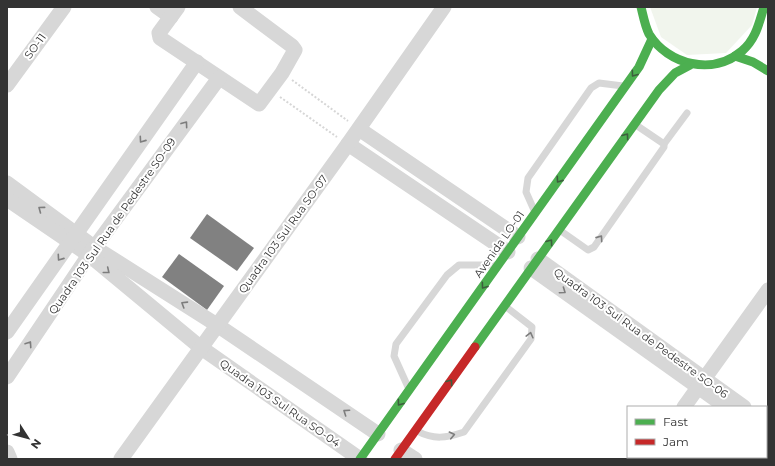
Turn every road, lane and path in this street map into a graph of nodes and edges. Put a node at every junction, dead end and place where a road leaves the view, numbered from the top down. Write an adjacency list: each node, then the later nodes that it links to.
1 (64, 7): 16 (street, SO-11)
2 (157, 7): 6 (street)
3 (240, 7): 7 (street)
4 (444, 7): 21 (street, Quadra 103 Sul Rua SO-07)
5 (641, 7): 9 (street)
6 (174, 12): 11 (street)
7 (259, 12): 14 (street)
8 (765, 15): 10 (street)
9 (652, 39): 12 (street); 17 (street, Avenida LO-01, one-way to 17)
10 (735, 56): 12 (street); 13 (street)
11 (196, 62): 15 (street); 29 (street, one-way to 29)
12 (690, 64): 20 (street)
13 (768, 71)
14 (282, 73): 18 (street); 21 (path)
15 (219, 78): 18 (street); 30 (street, Quadra 103 Sul Rua de Pedestre SO-09, one-way to 15)
16 (7, 85)
17 (625, 86): 26 (street, Avenida LO-01, one-way to 26); 26 (lane)
18 (270, 90): 22 (path)
19 (687, 113): 23 (lane)
20 (635, 124): 23 (lane); 27 (street, one-way to 20)
21 (359, 129): 22 (street, Quadra 103 Sul Rua SO-07); 28 (street)
22 (348, 144): 31 (street); 36 (street, Quadra 103 Sul Rua SO-07)
23 (664, 144): 27 (lane, one-way to 23)
24 (7, 183): 29 (street, one-way to 24)
25 (7, 199): 29 (street)
26 (535, 213): 28 (street, Avenida LO-01)
27 (559, 230): 32 (street, one-way to 27)
28 (518, 237): 31 (street, Avenida LO-01)
29 (73, 239): 30 (street); 37 (street, one-way to 37)
30 (91, 251): 36 (street, one-way to 30); 38 (street, Quadra 103 Sul Rua SO-04, one-way to 38); 39 (street, Quadra 103 Sul Rua de Pedestre SO-09, one-way to 30)
31 (508, 252): 33 (street, Avenida LO-01)
32 (535, 264): 35 (street); 40 (street, Quadra 103 Sul Rua de Pedestre SO-06)
33 (498, 265): 41 (street, Avenida LO-01, one-way to 41); 41 (lane)
34 (768, 290): 40 (street)
35 (505, 306): 45 (street, one-way to 35); 45 (lane, one-way to 35)
36 (217, 325): 38 (street, Quadra 103 Sul Rua SO-07); 46 (street, one-way to 36)
37 (7, 332)
38 (200, 348): 50 (street, Quadra 103 Sul Rua SO-07); 51 (street, Quadra 103 Sul Rua SO-04)
39 (7, 377)
40 (702, 383): 42 (street); 43 (street, Quadra 103 Sul Rua de Pedestre SO-06); 44 (street, Quadra 103 Sul Rua de Pedestre SO-06)
41 (409, 390): 46 (street, Avenida LO-01, one-way to 46)
42 (685, 406)
43 (725, 406)
44 (742, 406)
45 (416, 430): 48 (street)
46 (378, 434): 51 (street, Avenida LO-01)
47 (7, 452): 49 (street)
48 (398, 454): 52 (street)
49 (10, 459)
50 (121, 459)
51 (360, 459)
52 (414, 459)

